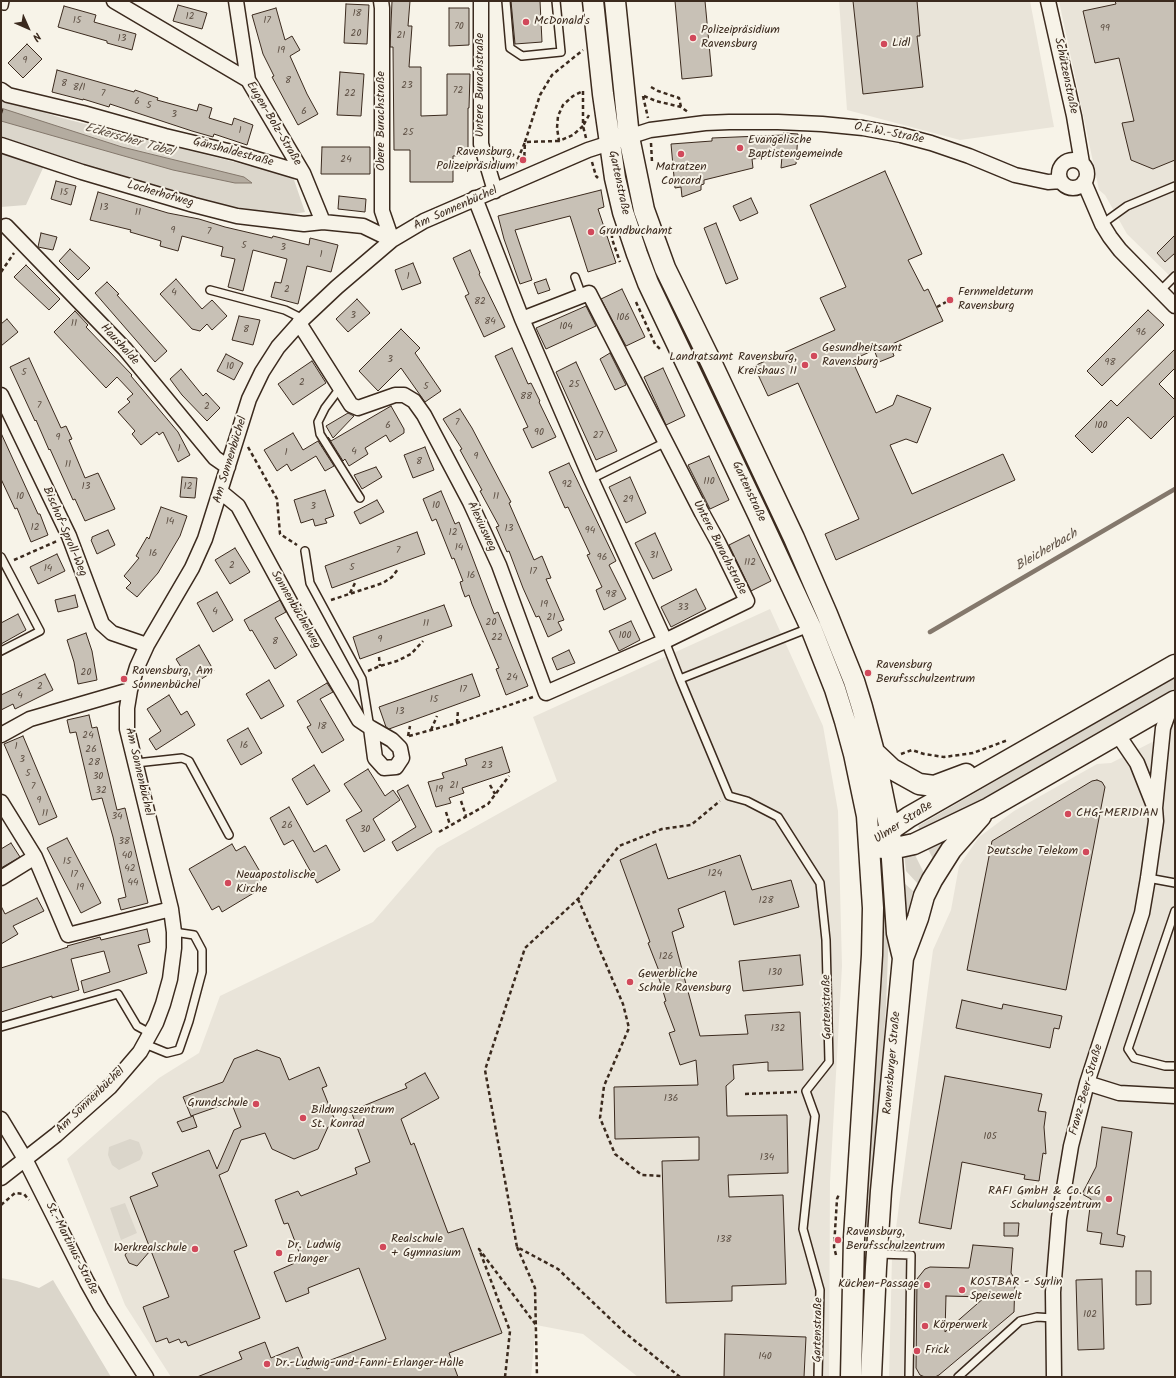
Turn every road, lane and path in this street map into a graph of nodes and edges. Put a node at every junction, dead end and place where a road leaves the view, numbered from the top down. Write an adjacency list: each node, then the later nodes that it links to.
1 (236, 1): 11 (street)
2 (381, 1): 39 (street, Obere Burachstraße)
3 (481, 1): 33 (street, Untere Burachstraße)
4 (506, 1): 5 (lane)
5 (556, 1)
6 (593, 1): 22 (main road, Gartenstraße)
7 (615, 1): 19 (main road, Gartenstraße)
8 (1048, 1): 25 (street, Schützenstraße)
9 (117, 2): 11 (street, Eugen-Bolz-Straße)
10 (587, 54): 21 (path)
11 (248, 80): 27 (street, Eugen-Bolz-Straße)
12 (651, 87): 15 (path)
13 (1, 90): 27 (street, Gänshaldestraße)
14 (640, 90): 15 (path)
15 (643, 96): 18 (path)
16 (590, 112): 17 (path)
17 (583, 126): 20 (path); 20 (path); 24 (path)
18 (650, 130): 19 (street, O.E.W.-Straße); 26 (path); 29 (street, O.E.W.-Straße)
19 (629, 137): 22 (street, Gartenstraße); 55 (main road, Gartenstraße)
20 (559, 141): 21 (path)
21 (525, 142): 28 (path); 33 (path)
22 (610, 143): 24 (street, Am Sonnenbüchel); 55 (main road, Gartenstraße)
23 (1, 146): 35 (street, Locherhofweg)
24 (588, 150): 28 (street, Am Sonnenbüchel); 30 (path)
25 (1078, 158): 29 (street); 31 (street)
26 (652, 167)
27 (303, 173): 35 (street, Eugen-Bolz-Straße)
28 (525, 178): 33 (street, Am Sonnenbüchel)
29 (1056, 179): 31 (street)
30 (600, 180)
31 (1081, 184): 36 (street)
32 (1175, 186): 36 (lane)
33 (502, 188): 34 (street, Am Sonnenbüchel)
34 (475, 198): 39 (street, Am Sonnenbüchel); 52 (street)
35 (323, 222): 39 (street)
36 (1102, 224): 46 (street)
37 (6, 226): 40 (street, Haushalde)
38 (612, 232): 41 (path)
39 (392, 240): 53 (street, Am Sonnenbüchel)
40 (22, 243): 42 (path); 60 (street, Haushalde)
41 (623, 269)
42 (1, 272)
43 (1175, 276): 46 (lane)
44 (575, 277): 47 (lane)
45 (210, 290): 53 (lane)
46 (1160, 291): 50 (street)
47 (582, 296): 52 (street); 59 (street, Untere Burachstraße)
48 (634, 297): 54 (path)
49 (946, 302): 51 (path)
50 (1175, 306)
51 (936, 307)
52 (522, 320): 61 (street)
53 (301, 321): 56 (street, Alexiusweg); 58 (street, Am Sonnenbüchel)
54 (660, 350)
55 (701, 366): 72 (main road, Gartenstraße); 94 (main road, Gartenstraße)
56 (340, 388): 63 (lane); 83 (street, Alexiusweg)
57 (1, 395): 64 (street, Bischof-Sproll-Weg)
58 (236, 440): 60 (street, Am Sonnenbüchel); 65 (path)
59 (666, 442): 61 (lane); 74 (street, Untere Burachstraße)
60 (228, 467): 62 (street, Am Sonnenbüchel)
61 (591, 479): 74 (street)
62 (221, 492): 75 (street, Am Sonnenbüchel); 89 (street, Sonnenbüchelweg)
63 (360, 498)
64 (69, 536): 67 (path); 75 (street, Bischof-Sproll-Weg)
65 (306, 551): 71 (lane, Sonnenbüchelweg)
66 (1, 557): 67 (lane)
67 (3, 565): 76 (lane)
68 (398, 569): 70 (path)
69 (355, 583): 70 (path)
70 (349, 594): 71 (path)
71 (321, 603): 80 (lane, Sonnenbüchelweg)
72 (811, 628): 81 (lane); 111 (main road, Gartenstraße)
73 (423, 641): 78 (path)
74 (665, 641): 81 (lane); 83 (street)
75 (147, 645): 82 (street, Am Sonnenbüchel)
76 (1, 651)
77 (379, 657): 78 (path)
78 (380, 666): 80 (path)
79 (1175, 666): 95 (main road, Ulmer Straße)
80 (360, 675): 89 (lane, Sonnenbüchelweg)
81 (680, 679): 100 (lane)
82 (130, 690): 91 (street); 96 (street, Am Sonnenbüchel)
83 (546, 693): 87 (path)
84 (1174, 702): 92 (main road, Ulmer Straße); 104 (street, Franz-Beer-Straße)
85 (458, 710): 87 (path)
86 (437, 716): 90 (path)
87 (457, 723): 90 (path)
88 (410, 726): 90 (path)
89 (370, 728)
90 (431, 730)
91 (1, 734)
92 (1118, 734): 103 (main road, Ulmer Straße); 104 (street, Franz-Beer-Straße)
93 (1015, 737): 94 (path)
94 (887, 757): 95 (main road); 110 (main road, Ravensburger Straße)
95 (1013, 758): 110 (main road, Ulmer Straße)
96 (136, 763): 109 (lane); 117 (street, Am Sonnenbüchel)
97 (509, 776): 99 (path)
98 (490, 785): 99 (path)
99 (494, 794): 106 (path)
100 (729, 796): 116 (path); 125 (lane, Gartenstraße)
101 (461, 801): 106 (path)
102 (1, 802): 112 (street)
103 (989, 808): 110 (main road, Ulmer Straße); 120 (main road)
104 (1155, 808): 114 (street, Franz-Beer-Straße)
105 (446, 812): 107 (path)
106 (466, 816): 107 (path)
107 (450, 825): 108 (path)
108 (439, 832)
109 (229, 835)
110 (890, 839): 111 (main road, Ulmer Straße); 120 (main road, Ravensburger Straße)
111 (869, 846): 145 (main road)
112 (35, 857): 113 (street); 117 (street)
113 (1, 878)
114 (1148, 878): 115 (lane); 124 (street, Franz-Beer-Straße)
115 (1175, 883)
116 (578, 899): 130 (path); 135 (path)
117 (171, 909): 119 (street, Am Sonnenbüchel)
118 (1175, 911): 123 (lane)
119 (174, 932): 122 (street, Am Sonnenbüchel); 122 (lane)
120 (903, 958): 136 (main road, Ravensburger Straße)
121 (1, 1027): 122 (lane)
122 (148, 1039): 129 (street, Am Sonnenbüchel)
123 (1175, 1066)
124 (1087, 1083): 127 (street); 138 (street, Franz-Beer-Straße)
125 (806, 1091): 126 (path); 144 (lane, Gartenstraße)
126 (745, 1094)
127 (1175, 1096)
128 (1, 1119): 129 (street, St.-Martinus-Straße)
129 (25, 1159): 131 (street, Am Sonnenbüchel); 132 (street, St.-Martinus-Straße)
130 (662, 1176)
131 (1, 1178)
132 (43, 1193): 134 (path); 140 (street, St.-Martinus-Straße)
133 (840, 1193): 137 (path)
134 (1, 1205)
135 (517, 1247): 139 (path); 143 (path)
136 (877, 1254): 146 (main road, Ravensburger Straße); 147 (lane)
137 (837, 1260)
138 (1053, 1318): 148 (lane); 149 (street, Franz-Beer-Straße)
139 (536, 1325): 141 (path); 142 (path)
140 (146, 1377)
141 (505, 1377)
142 (537, 1377)
143 (680, 1377)
144 (818, 1377)
145 (851, 1377)
146 (871, 1377)
147 (909, 1377)
148 (958, 1377)
149 (1054, 1377)

